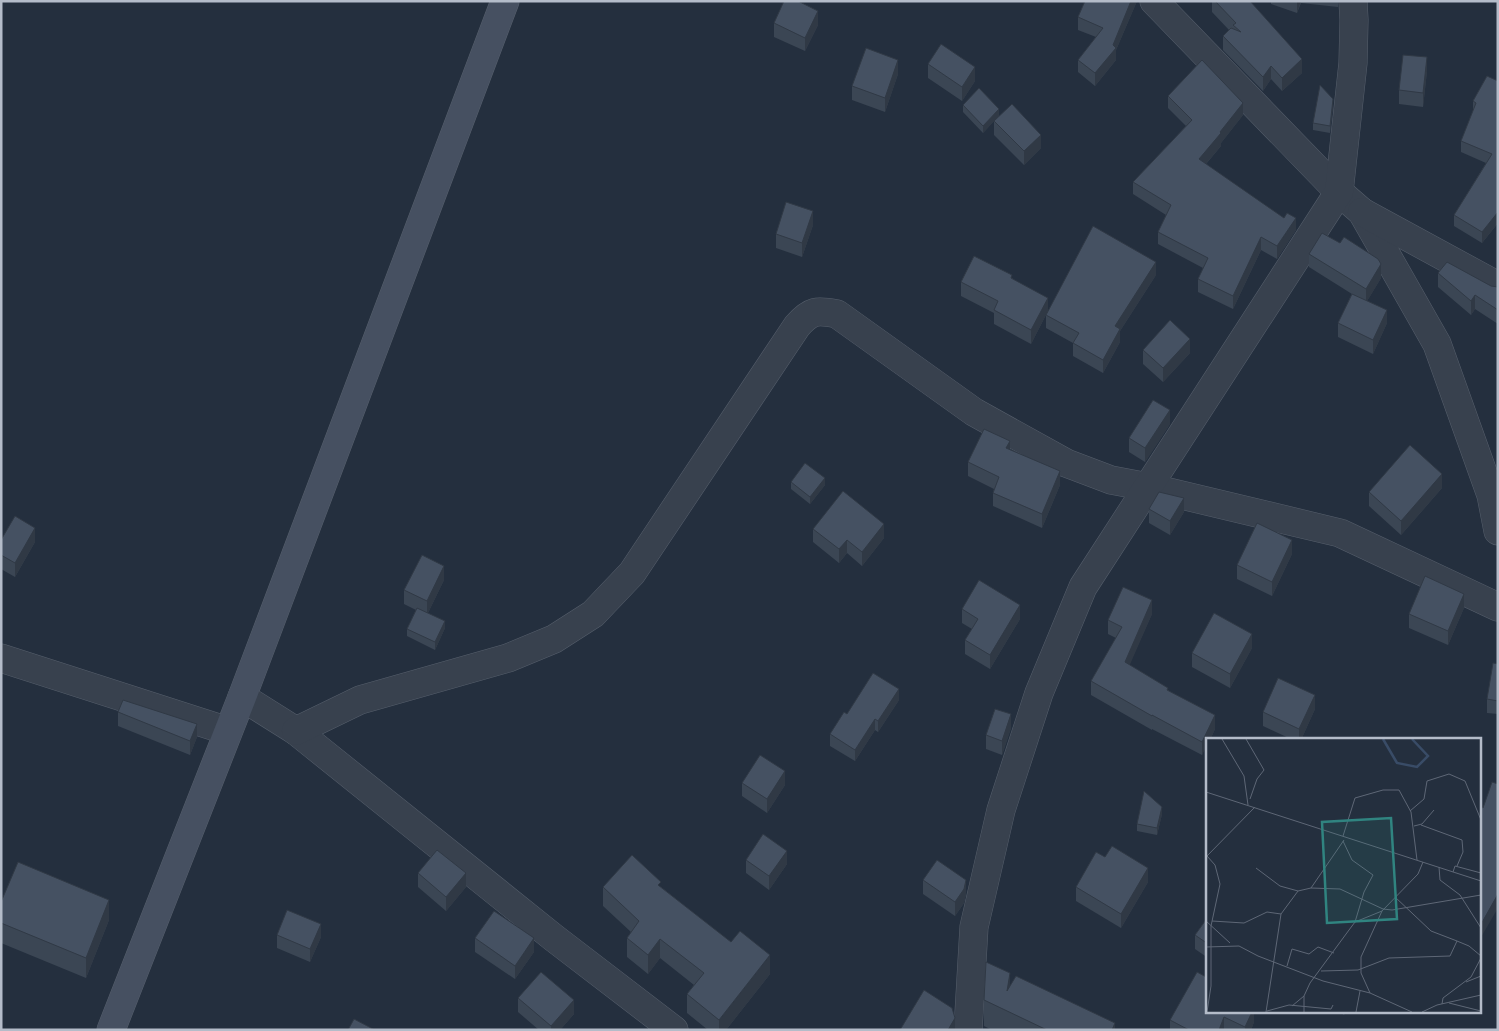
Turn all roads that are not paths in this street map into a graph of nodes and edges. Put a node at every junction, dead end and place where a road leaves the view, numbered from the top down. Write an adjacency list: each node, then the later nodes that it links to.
1 (505, 1): 11 (street)
2 (1353, 1): 4 (street)
3 (1162, 4): 4 (street)
4 (1339, 192): 5 (street); 7 (street)
5 (1362, 212): 6 (street); 8 (street)
6 (1498, 286)
7 (1148, 487): 9 (street); 13 (street); 16 (street)
8 (1498, 530)
9 (1498, 607)
10 (1, 658): 12 (street)
11 (242, 697): 12 (street); 13 (street)
12 (228, 731): 14 (street)
13 (296, 731): 15 (street)
14 (111, 1030)
15 (674, 1030)
16 (968, 1030)

